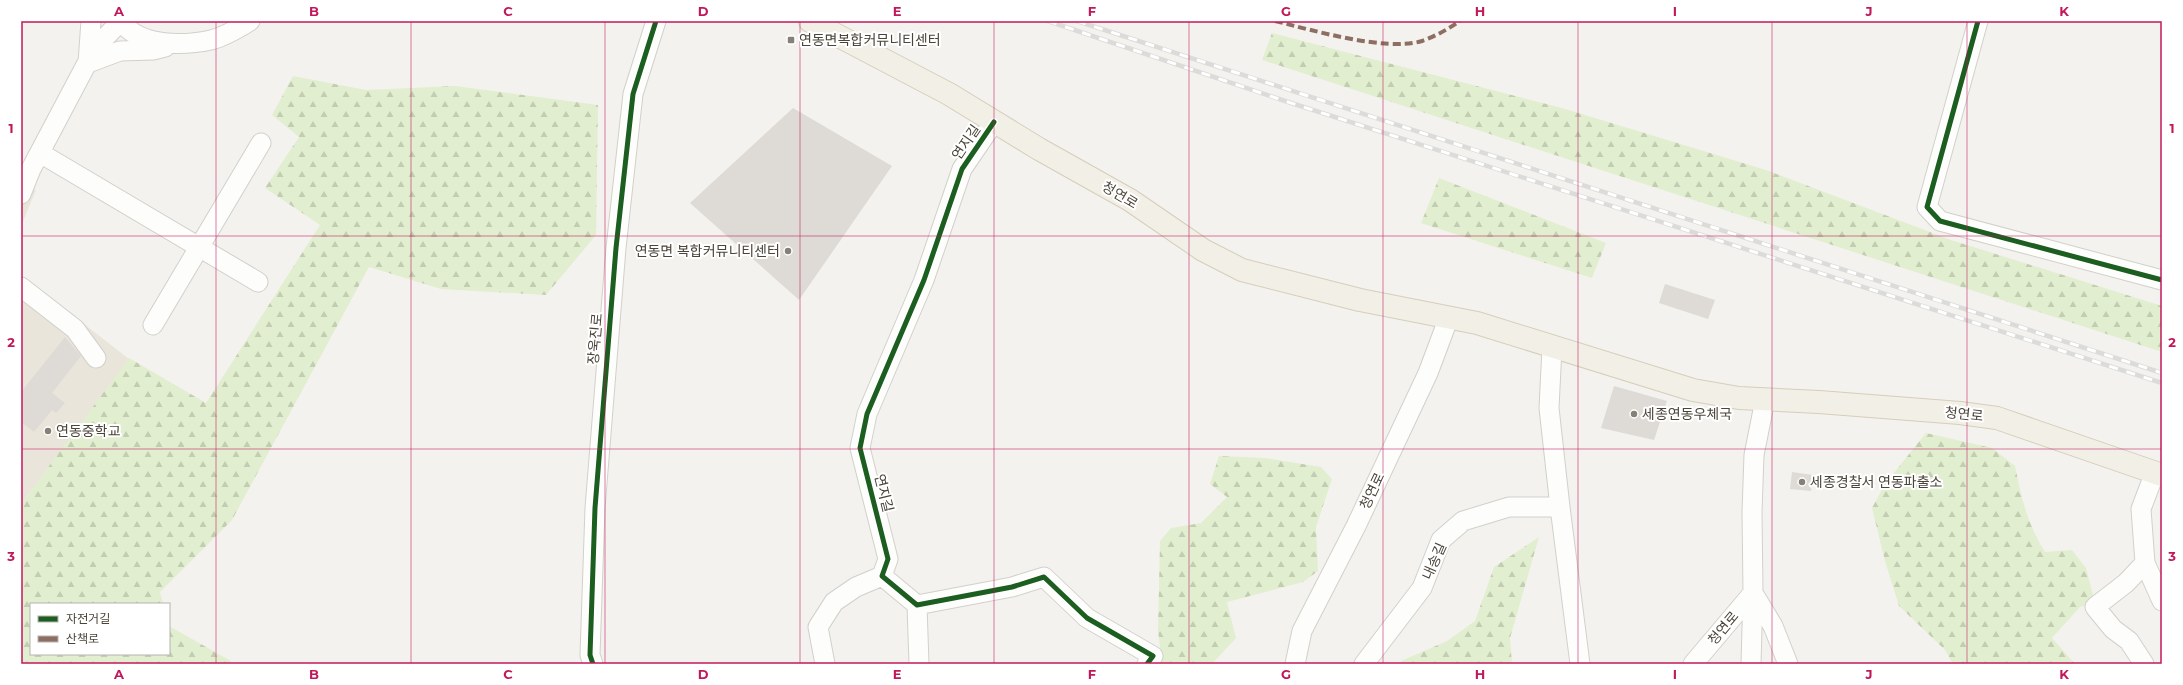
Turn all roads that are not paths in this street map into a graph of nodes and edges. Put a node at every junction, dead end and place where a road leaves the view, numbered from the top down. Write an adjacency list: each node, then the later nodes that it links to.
1 (91, 21): 8 (street)
2 (121, 21): 7 (street); 8 (street)
3 (250, 21): 7 (street)
4 (656, 21): 29 (street, 장욱진로)
5 (810, 21): 9 (main road, 청연로)
6 (1978, 21): 14 (street)
7 (174, 44): 8 (street)
8 (88, 63): 11 (street)
9 (994, 122): 17 (main road, 청연로); 25 (street, 연지길)
10 (260, 143): 13 (street)
11 (36, 161): 12 (street); 13 (street)
12 (21, 194)
13 (199, 248): 15 (street); 18 (street)
14 (2162, 280)
15 (258, 282)
16 (21, 286): 20 (street)
17 (1449, 317): 19 (main road, 청연로); 33 (street, 청연로)
18 (153, 325)
19 (1552, 348): 21 (main road, 청연로); 23 (street)
20 (96, 358)
21 (1765, 400): 22 (main road, 청연로); 26 (street, 청연로)
22 (2158, 473): 24 (street, 청연로)
23 (1560, 507): 34 (street, 내송길); 35 (street)
24 (2145, 563): 27 (street, 청연로); 39 (street)
25 (882, 576): 28 (street); 30 (street)
26 (1753, 592): 36 (street, 청연로); 37 (street, 청연로); 38 (street, 청연로)
27 (2162, 601)
28 (917, 605): 31 (street); 32 (street)
29 (593, 664)
30 (826, 664)
31 (920, 664)
32 (1147, 664)
33 (1295, 664)
34 (1364, 664)
35 (1580, 664)
36 (1693, 664)
37 (1751, 664)
38 (1788, 664)
39 (2144, 664)

